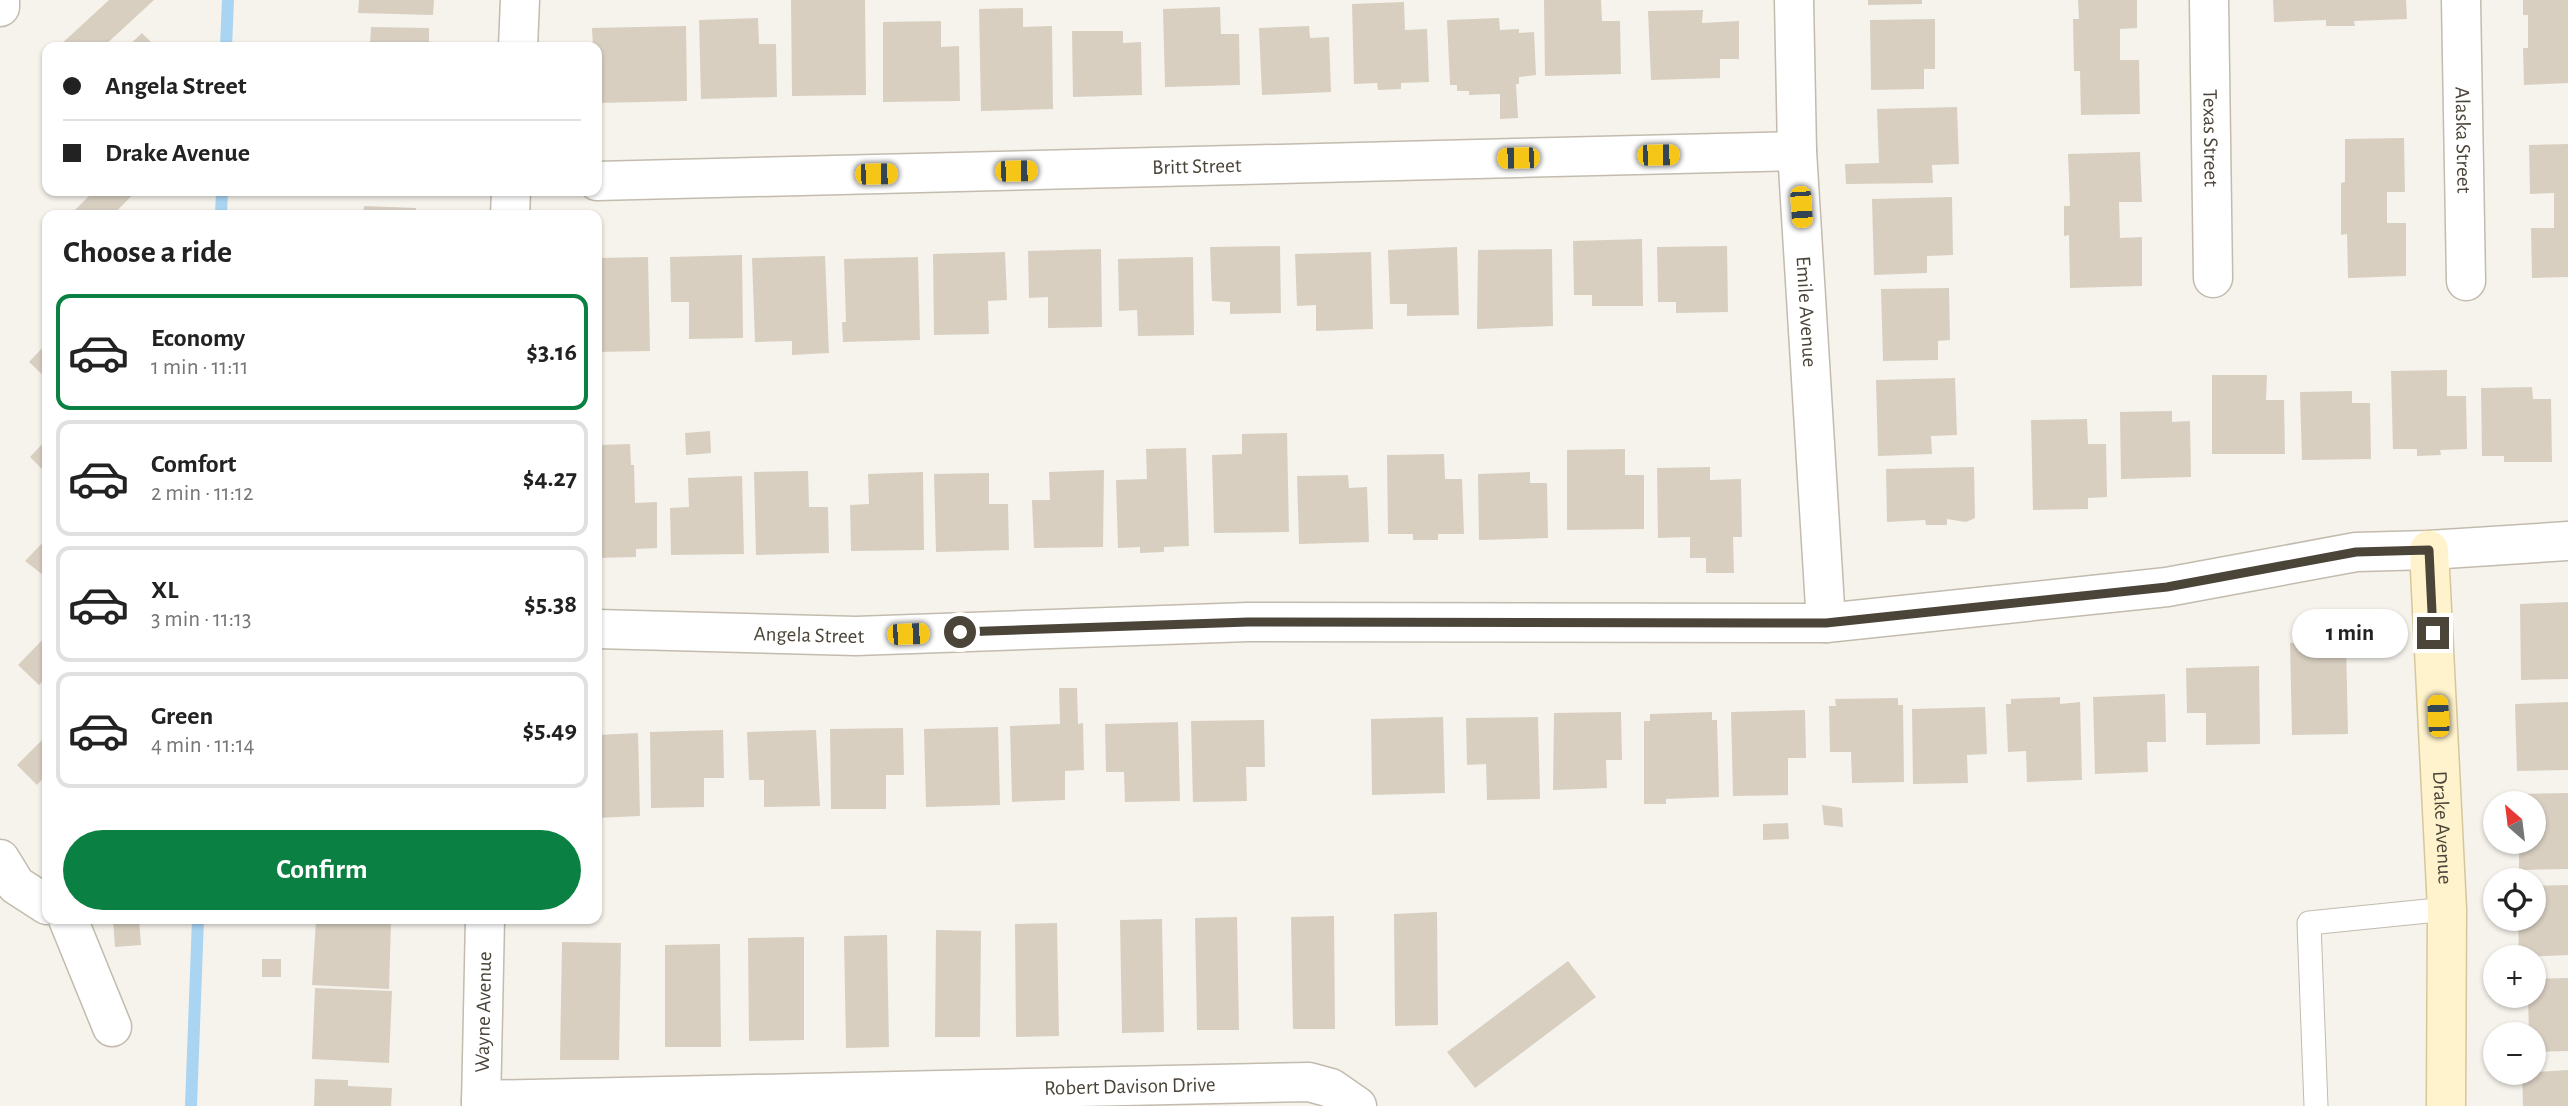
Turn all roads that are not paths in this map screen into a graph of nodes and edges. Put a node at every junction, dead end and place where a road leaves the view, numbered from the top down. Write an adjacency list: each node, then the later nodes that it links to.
1 (0, 0): 6 (street)
2 (520, 0): 7 (street)
3 (1794, 0): 8 (street, Emile Avenue)
4 (2209, 0): 10 (street, Texas Street)
5 (2461, 0): 11 (street, Alaska Street)
6 (0, 7)
7 (518, 42)
8 (1797, 151): 9 (street, Britt Street); 14 (street, Emile Avenue)
9 (602, 181)
10 (2213, 278)
11 (2466, 281)
12 (2568, 541): 13 (street, Angela Street)
13 (2429, 550): 14 (street, Angela Street); 18 (street, Drake Avenue)
14 (1826, 623): 15 (street, Angela Street)
15 (602, 629)
16 (0, 859): 17 (street)
17 (42, 902)
18 (2447, 909): 24 (lane); 25 (street, Drake Avenue)
19 (70, 924): 21 (street)
20 (485, 924): 22 (street, Wayne Avenue)
21 (112, 1027)
22 (481, 1103): 23 (street, Robert Davison Drive)
23 (1356, 1104)
24 (2316, 1106)
25 (2446, 1106)

